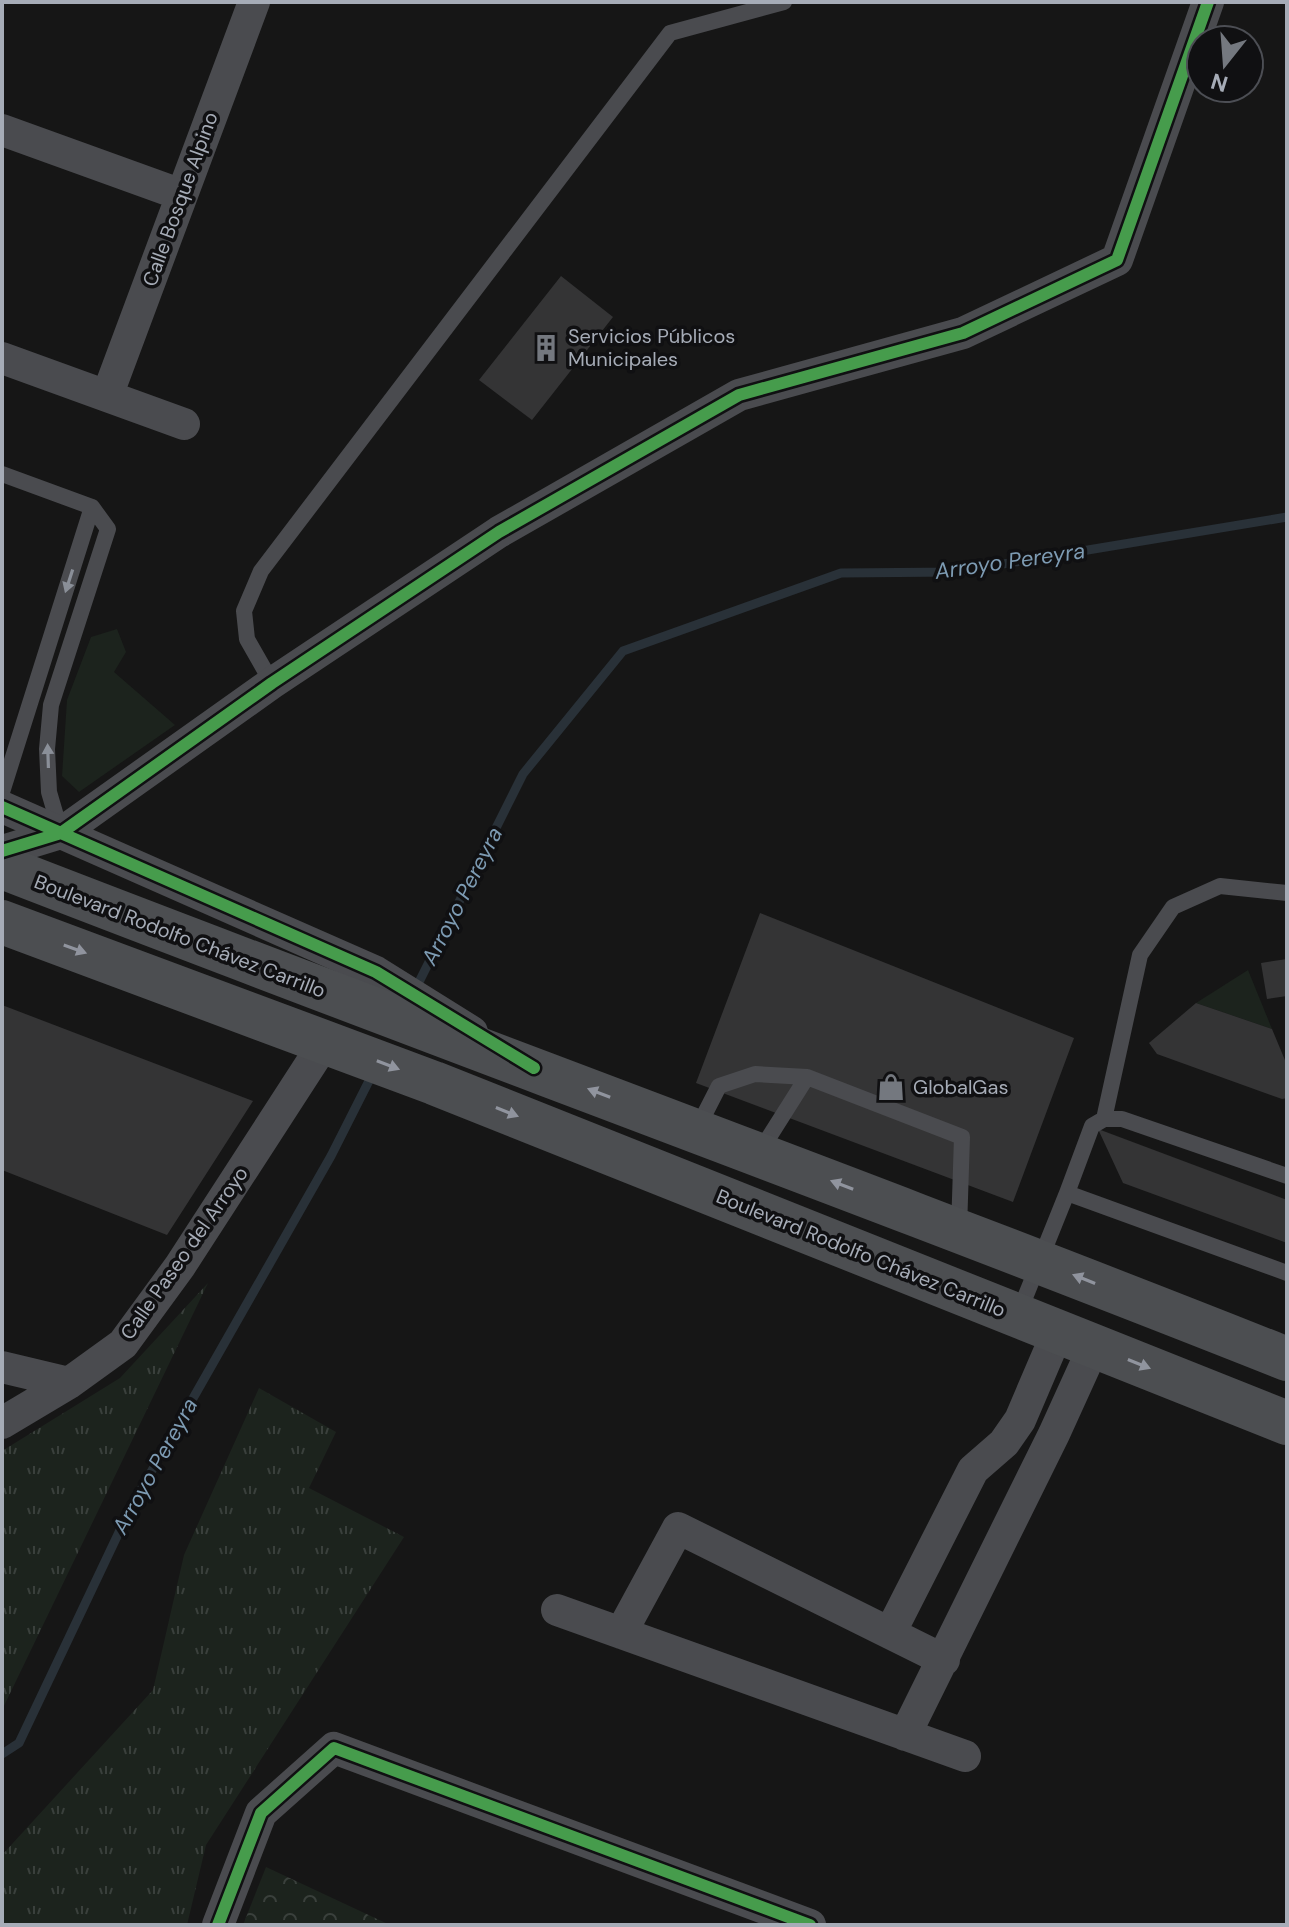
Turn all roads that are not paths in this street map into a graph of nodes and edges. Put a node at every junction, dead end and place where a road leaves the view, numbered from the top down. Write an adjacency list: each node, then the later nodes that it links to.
1 (254, 2): 5 (street, Calle Bosque Alpino)
2 (784, 2): 11 (lane)
3 (1208, 2): 11 (street)
4 (2, 130): 5 (street)
5 (182, 195): 7 (street, Calle Bosque Alpino)
6 (2, 358): 7 (street)
7 (107, 396): 8 (street)
8 (184, 424)
9 (2, 474): 10 (lane)
10 (92, 507): 12 (lane, one-way to 12); 14 (lane, one-way to 10)
11 (272, 683): 14 (street)
12 (2, 792)
13 (2, 807): 14 (street)
14 (61, 833): 15 (street); 19 (street)
15 (2, 851)
16 (2, 867): 19 (main road, Boulevard Rodolfo Chávez Carrillo)
17 (1287, 893): 22 (lane)
18 (2, 922): 20 (main road, one-way to 20)
19 (367, 989): 23 (main road, Boulevard Rodolfo Chávez Carrillo, one-way to 19)
20 (333, 1044): 30 (main road, Boulevard Rodolfo Chávez Carrillo, one-way to 30); 34 (street, Calle Paseo del Arroyo)
21 (807, 1077): 23 (lane); 24 (lane); 27 (lane)
22 (1104, 1119): 25 (lane); 26 (lane)
23 (696, 1131): 24 (main road)
24 (758, 1153): 27 (main road, one-way to 24)
25 (1287, 1176)
26 (1067, 1193): 28 (lane); 29 (lane)
27 (959, 1230): 28 (main road)
28 (1040, 1261): 30 (lane); 32 (main road, one-way to 28)
29 (1287, 1273)
30 (1018, 1316): 31 (main road, Boulevard Rodolfo Chávez Carrillo)
31 (1076, 1338): 36 (main road, Boulevard Rodolfo Chávez Carrillo, one-way to 36); 39 (street); 40 (street)
32 (1287, 1359)
33 (2, 1367): 34 (street)
34 (69, 1383): 35 (street, Calle Paseo del Arroyo)
35 (2, 1423)
36 (1287, 1423)
37 (557, 1610): 38 (street)
38 (621, 1633): 39 (street); 41 (street)
39 (890, 1633): 40 (street)
40 (944, 1660): 41 (street)
41 (905, 1735): 42 (street)
42 (965, 1756)
43 (218, 1925): 44 (street)
44 (810, 1925)

